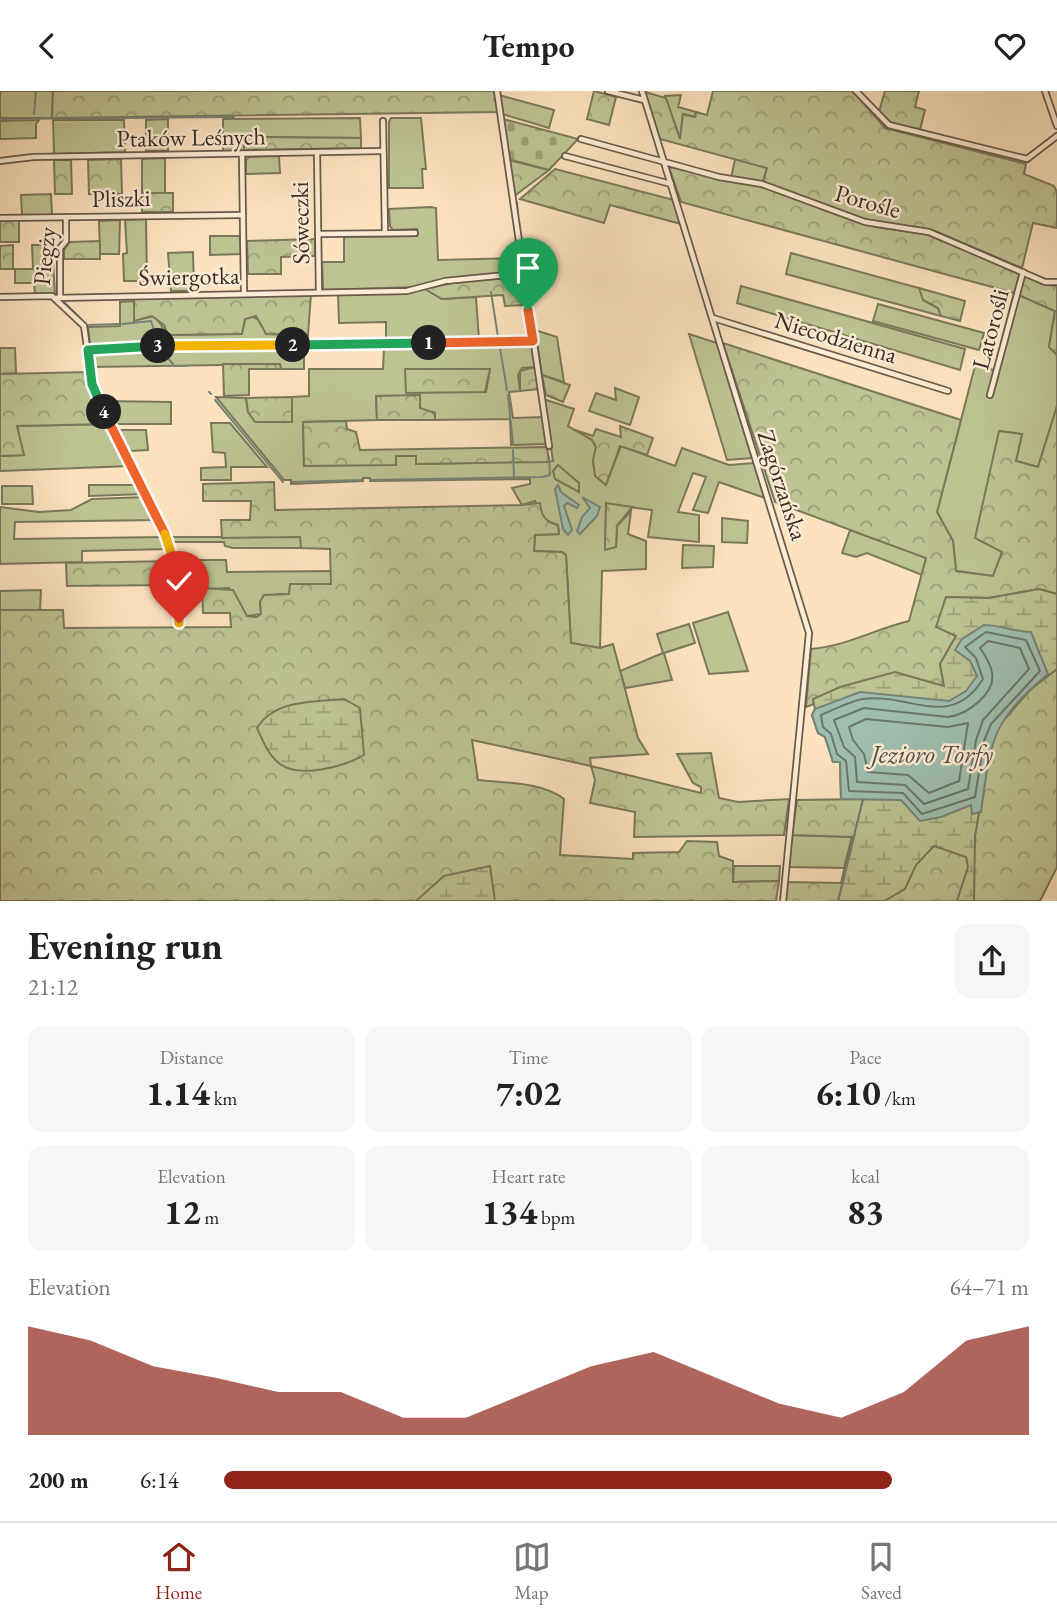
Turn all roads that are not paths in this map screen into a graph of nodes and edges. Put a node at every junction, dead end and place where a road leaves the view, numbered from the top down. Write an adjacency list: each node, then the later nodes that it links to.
1 (498, 91): 24 (street)
2 (608, 91): 6 (street)
3 (642, 91): 6 (street, Zagórzańska)
4 (856, 91): 9 (street)
5 (1045, 91): 8 (street)
6 (645, 100): 16 (street, Zagórzańska)
7 (383, 121): 11 (street)
8 (1057, 126)
9 (1057, 136)
10 (581, 139): 16 (street, Porośle)
11 (383, 151): 12 (street, Ptaków Leśnych); 21 (street)
12 (317, 152): 13 (street, Ptaków Leśnych); 23 (street, Sóweczki)
13 (242, 154): 15 (street, Ptaków Leśnych); 18 (street)
14 (565, 156): 17 (street)
15 (0, 161)
16 (664, 162): 17 (street, Zagórzańska); 25 (street, Porośle)
17 (672, 184): 31 (street, Zagórzańska)
18 (243, 215): 19 (street, Pliszki); 27 (street)
19 (66, 217): 20 (street, Pliszki); 30 (street, Piegży)
20 (0, 218)
21 (385, 233): 22 (street); 23 (street)
22 (415, 233)
23 (318, 234): 28 (street, Sóweczki)
24 (521, 269): 28 (street, Świergotka); 32 (street)
25 (1023, 272): 26 (street, Porośle); 35 (street, Latorośli)
26 (1057, 282)
27 (244, 292): 28 (street, Świergotka); 30 (street, Świergotka)
28 (318, 292)
29 (0, 297): 30 (street, Świergotka)
30 (57, 297): 33 (street)
31 (712, 317): 34 (street, Niecodzienna); 38 (street, Zagórzańska)
32 (533, 341): 33 (street); 36 (street)
33 (88, 350): 37 (street)
34 (948, 391)
35 (990, 395)
36 (549, 446)
37 (179, 623)
38 (783, 901)

